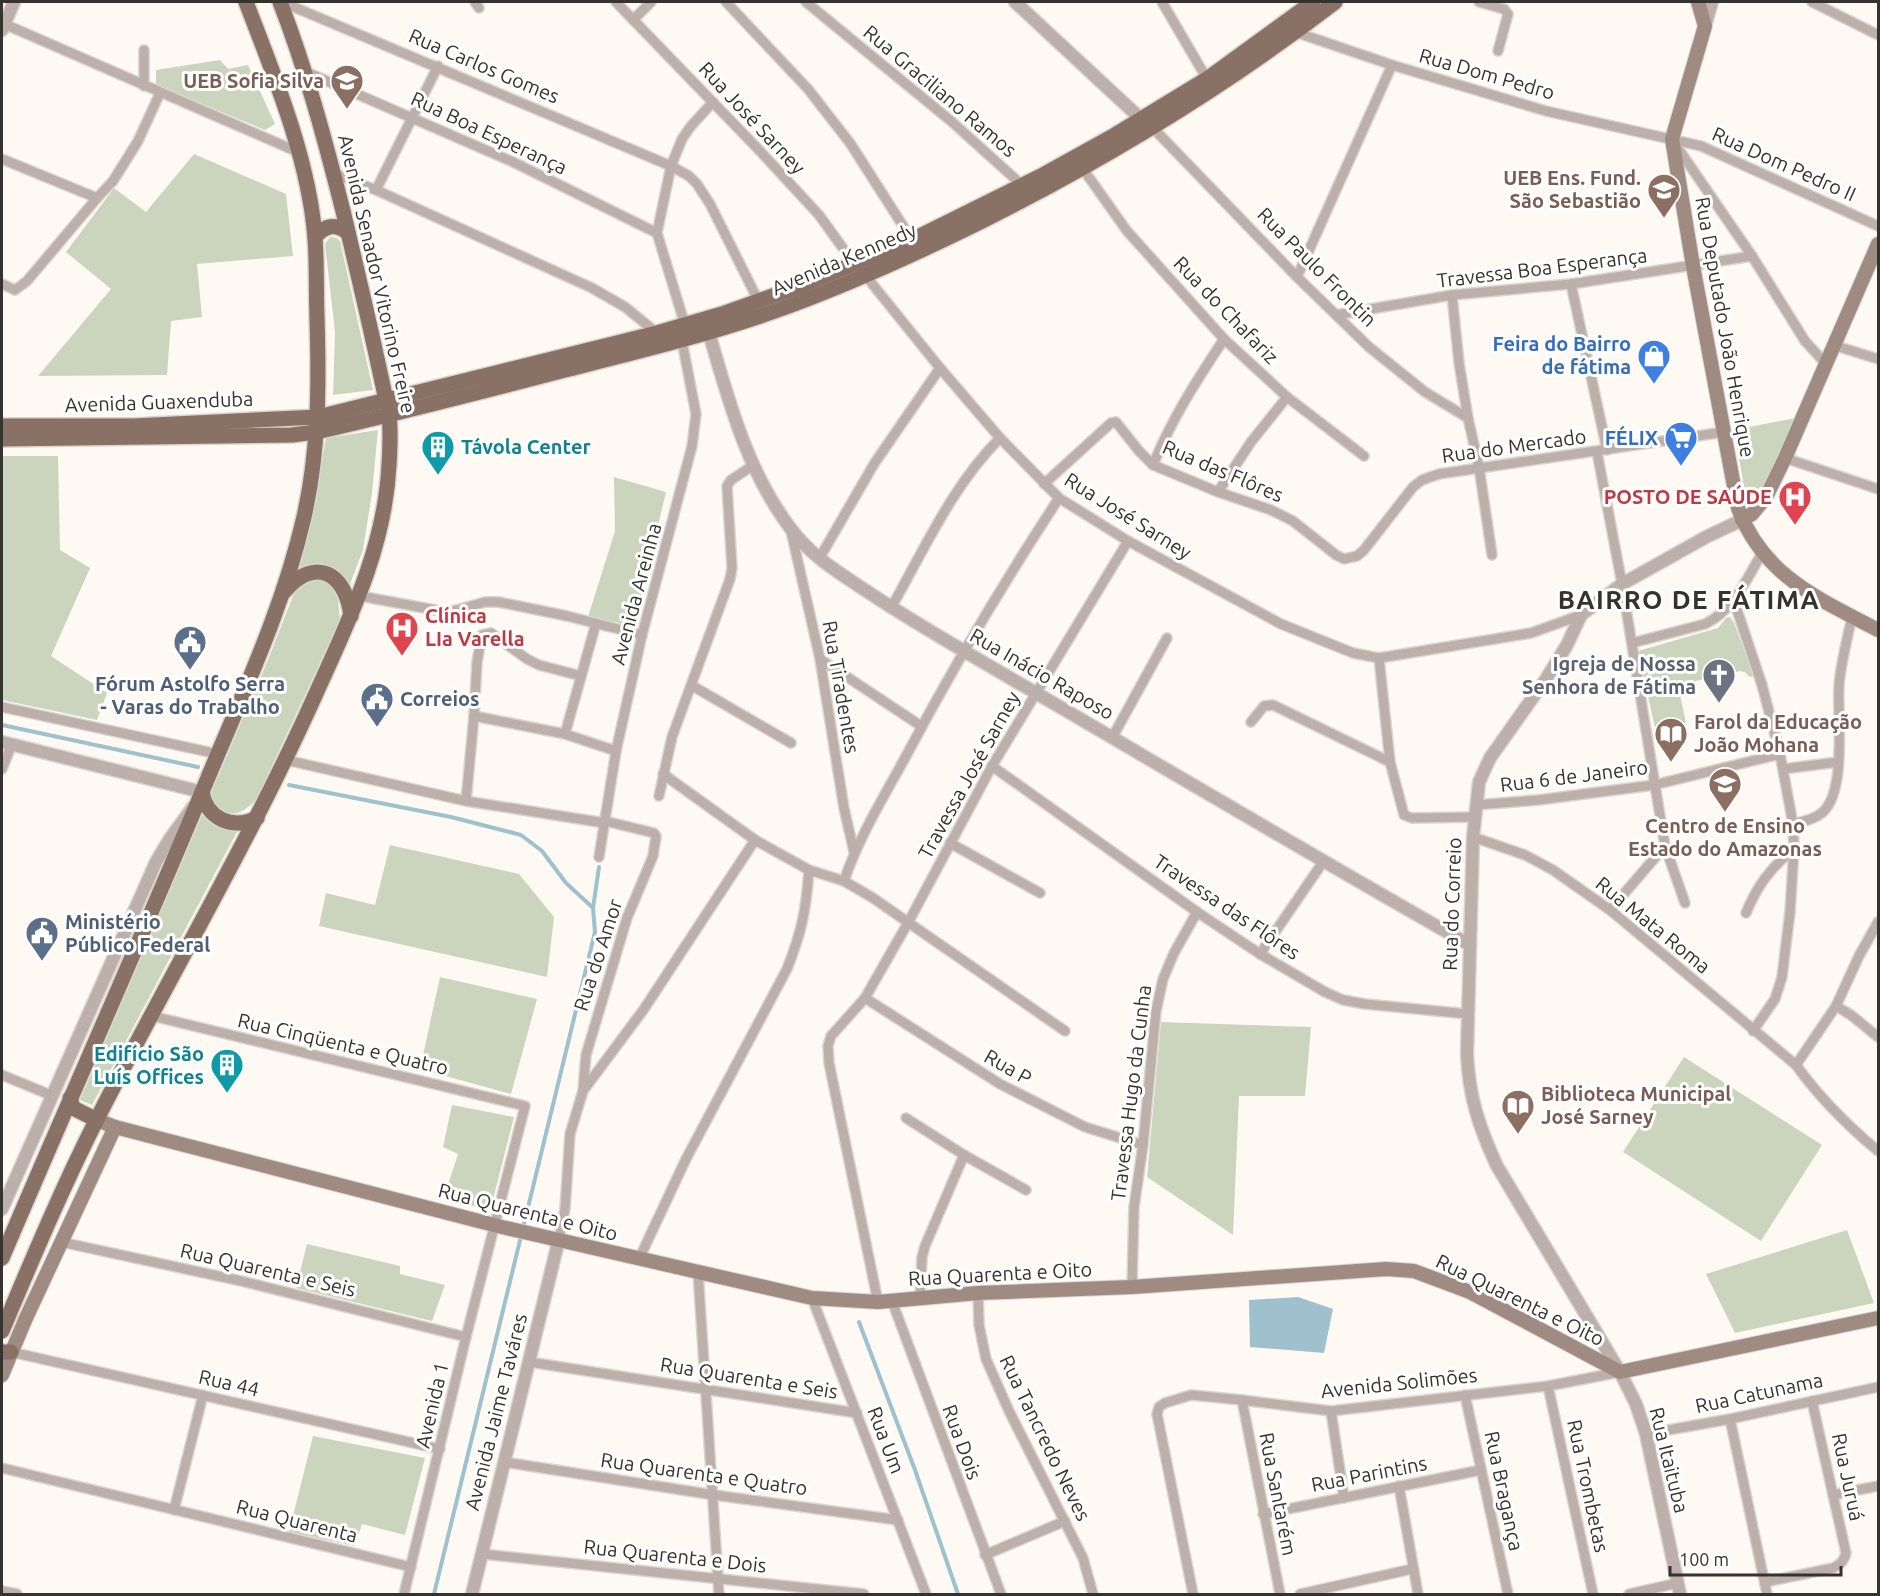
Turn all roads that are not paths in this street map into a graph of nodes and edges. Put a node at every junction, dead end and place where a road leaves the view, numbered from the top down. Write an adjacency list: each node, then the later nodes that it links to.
1 (14, 2): 17 (street)
2 (246, 2): 34 (main road)
3 (616, 2): 16 (street, Rua José Sarney)
4 (651, 2): 16 (street)
5 (726, 2): 47 (street)
6 (806, 2): 39 (street, Rua Graciliano Ramos)
7 (1015, 2): 31 (street, Rua Paulo Frontin)
8 (1162, 2): 26 (street)
9 (1313, 2): 26 (main road, Avenida Kennedy)
10 (1335, 2): 19 (main road, Avenida Kennedy)
11 (1479, 2): 22 (street)
12 (1698, 2): 18 (main road)
13 (1712, 2): 18 (street, Rua Deputado João Henrique)
14 (1812, 2): 20 (street)
15 (288, 3): 24 (street, Rua Carlos Gomes); 25 (main road, Avenida Senador Vitorino Freire)
16 (633, 20): 29 (street, Rua José Sarney)
17 (2, 26): 27 (street)
18 (1705, 26): 32 (main road, Rua Deputado João Henrique)
19 (1295, 32): 23 (street, Rua Dom Pedro); 31 (main road, Avenida Kennedy)
20 (1878, 35)
21 (144, 50): 27 (street)
22 (1498, 51)
23 (1392, 65): 32 (street, Rua Dom Pedro); 51 (street)
24 (438, 66): 30 (street); 36 (street, Rua Carlos Gomes)
25 (304, 71): 30 (street, Rua Boa Esperança); 33 (main road, Avenida Senador Vitorino Freire)
26 (1207, 79): 31 (main road, Avenida Kennedy)
27 (144, 86): 28 (street)
28 (160, 93): 34 (street); 41 (street)
29 (713, 102): 36 (street); 50 (street, Rua José Sarney)
30 (411, 117): 40 (street); 44 (street, Rua Boa Esperança)
31 (1147, 123): 37 (main road, Avenida Kennedy); 39 (main road, Avenida Kennedy); 51 (street, Rua Paulo Frontin)
32 (1672, 139): 42 (street, Rua Dom Pedro II); 48 (street); 49 (main road, Rua Deputado João Henrique)
33 (325, 144): 34 (main road); 38 (main road, Avenida Senador Vitorino Freire)
34 (298, 152): 45 (main road)
35 (2, 159): 41 (street)
36 (671, 166): 44 (street); 55 (street, Rua Carlos Gomes)
37 (1083, 169): 47 (main road, Avenida Kennedy); 60 (street, Rua do Chafariz)
38 (333, 173): 40 (street); 43 (main road, Avenida Senador Vitorino Freire)
39 (1022, 185): 47 (main road, Avenida Kennedy)
40 (376, 190): 57 (street)
41 (96, 198): 52 (street)
42 (1878, 226)
43 (348, 233): 45 (main road); 66 (main road, Avenida Senador Vitorino Freire)
44 (657, 233): 58 (street, Avenida Areinha)
45 (315, 237): 68 (main road)
46 (1878, 244): 61 (main road)
47 (916, 246): 50 (main road, Avenida Kennedy)
48 (1752, 256): 49 (street, Travessa Boa Esperança); 63 (street)
49 (1693, 266): 53 (street, Travessa Boa Esperança); 70 (main road, Rua Deputado João Henrique)
50 (860, 270): 55 (main road, Avenida Kennedy); 59 (main road, Avenida Kennedy); 64 (street, Rua José Sarney)
51 (1297, 277): 56 (street, Rua Paulo Frontin)
52 (2, 284)
53 (1572, 284): 54 (street, Travessa Boa Esperança); 74 (street)
54 (1452, 295): 56 (street, Travessa Boa Esperança); 67 (street)
55 (759, 302): 58 (main road, Avenida Kennedy)
56 (1336, 315): 67 (street, Rua Paulo Frontin)
57 (657, 333): 58 (main road, Avenida Kennedy); 66 (main road, Avenida Kennedy)
58 (683, 333): 59 (main road, Avenida Kennedy); 66 (main road, Avenida Kennedy); 103 (street, Avenida Areinha)
59 (709, 333): 80 (street, Rua Inácio Raposo)
60 (1224, 339): 65 (street, Rua do Chafariz); 79 (street)
61 (1833, 345): 62 (street); 63 (main road)
62 (1878, 359)
63 (1825, 363): 78 (main road)
64 (940, 368): 72 (street, Rua José Sarney); 92 (street)
65 (1287, 397): 76 (street, Rua do Chafariz); 84 (street)
66 (388, 408): 68 (main road, Avenida Kennedy); 95 (main road, Avenida Senador Vitorino Freire)
67 (1468, 418): 81 (street)
68 (317, 424): 69 (main road, Avenida Guaxenduba); 71 (main road, Avenida Guaxenduba); 77 (main road)
69 (2, 426)
70 (1724, 432): 74 (street, Rua do Mercado); 86 (main road, Rua Deputado João Henrique)
71 (292, 435): 73 (main road, Avenida Guaxenduba); 77 (main road)
72 (1000, 438): 82 (street, Rua José Sarney); 97 (street)
73 (2, 439)
74 (1608, 450): 75 (street, Rua do Mercado)
75 (1597, 452): 81 (street, Rua do Mercado); 93 (street)
76 (1364, 456)
77 (313, 457): 94 (main road)
78 (1785, 458): 83 (street); 86 (main road)
79 (1153, 465): 82 (street, Rua das Flôres); 84 (street, Rua das Flôres)
80 (752, 466): 87 (street, Rua Inácio Raposo); 110 (street)
81 (1479, 467): 90 (street); 91 (street, Rua do Mercado)
82 (1044, 484): 85 (street, Rua José Sarney)
83 (1878, 489)
84 (1218, 492): 91 (street, Rua das Flôres)
85 (1059, 498): 88 (street, Rua José Sarney); 106 (street)
86 (1742, 520): 89 (main road, Rua Deputado João Henrique); 93 (street, Rua do Correio)
87 (790, 528): 92 (street, Rua Inácio Raposo); 108 (street, Rua Tiradentes)
88 (1128, 541): 107 (street, Rua José Sarney); 111 (street, Travessa José Sarney)
89 (1762, 553): 96 (street); 100 (main road, Rua Deputado João Henrique)
90 (1492, 555)
91 (1344, 559)
92 (819, 560): 97 (street, Rua Inácio Raposo)
93 (1622, 584): 98 (street, Rua do Correio); 105 (street)
94 (282, 594): 99 (main road); 121 (main road)
95 (360, 596): 99 (main road, Avenida Senador Vitorino Freire); 101 (street)
96 (1734, 601): 105 (street); 122 (street)
97 (891, 608): 106 (street, Rua Inácio Raposo)
98 (1581, 615): 107 (street); 134 (street, Rua do Correio)
99 (351, 616): 123 (main road, Avenida Senador Vitorino Freire)
100 (1852, 617): 102 (main road, Rua Deputado João Henrique); 125 (street)
101 (596, 623): 103 (street); 109 (street)
102 (1878, 630)
103 (642, 634): 120 (street, Avenida Areinha)
104 (1167, 638): 117 (street)
105 (1632, 643): 130 (street)
106 (964, 651): 111 (street, Rua Inácio Raposo); 115 (street)
107 (1379, 658): 124 (street)
108 (820, 659): 115 (street); 143 (street, Rua Tiradentes)
109 (581, 676): 113 (street); 116 (street)
110 (691, 685): 119 (street); 129 (street)
111 (1036, 693): 117 (street, Rua Inácio Raposo); 126 (street, Travessa José Sarney)
112 (2, 707): 121 (street)
113 (474, 716): 116 (street); 133 (street)
114 (1251, 722): 124 (street)
115 (921, 726): 143 (street)
116 (565, 734): 120 (street)
117 (1112, 738): 145 (street, Rua Inácio Raposo)
118 (7, 743): 128 (street); 131 (street)
119 (791, 743)
120 (616, 751): 136 (street, Avenida Areinha)
121 (218, 754): 131 (main road)
122 (1780, 754): 127 (street); 130 (street, Rua 6 de Janeiro)
123 (286, 760): 133 (street); 135 (main road, Avenida Senador Vitorino Freire)
124 (1390, 762): 134 (street, Rua 6 de Janeiro)
125 (1838, 762): 127 (street); 137 (street)
126 (992, 766): 140 (street, Travessa José Sarney); 151 (street, Travessa das Flôres)
127 (1783, 769): 137 (street)
128 (2, 770)
129 (663, 774): 132 (street); 139 (street)
130 (1654, 785): 134 (street, Rua 6 de Janeiro); 141 (street)
131 (201, 796): 135 (main road); 167 (street); 168 (main road)
132 (659, 796)
133 (466, 801): 136 (street)
134 (1476, 811): 138 (street, Rua do Correio)
135 (257, 818): 160 (main road, Avenida Senador Vitorino Freire)
136 (605, 822): 144 (street, Avenida Areinha); 166 (street, Rua do Amor)
137 (1793, 824): 142 (street)
138 (1473, 837): 150 (street, Rua Mata Roma); 155 (street, Rua do Correio)
139 (755, 840): 146 (street); 166 (street)
140 (950, 843): 148 (street); 153 (street, Travessa José Sarney)
141 (1665, 846): 149 (street); 150 (street)
142 (1794, 849): 152 (street); 162 (street)
143 (854, 852): 147 (street)
144 (599, 857)
145 (1323, 862): 155 (street, Rua Inácio Raposo); 156 (street)
146 (809, 870): 147 (street); 182 (street)
147 (844, 881): 153 (street)
148 (1040, 893)
149 (1685, 903)
150 (1610, 910): 162 (street, Rua Mata Roma)
151 (1197, 912): 156 (street, Travessa das Flôres); 173 (street, Travessa Hugo da Cunha)
152 (1746, 913)
153 (909, 921): 157 (street, Travessa José Sarney); 161 (street)
154 (1878, 922): 158 (street)
155 (1470, 945): 159 (street, Rua do Correio)
156 (1260, 954): 159 (street, Travessa das Flôres)
157 (865, 999): 173 (street, Rua P); 188 (street, Rua Dois)
158 (1836, 1006): 163 (street); 164 (street)
159 (1468, 1014): 194 (street, Rua do Correio)
160 (152, 1016): 169 (main road, Avenida Senador Vitorino Freire); 178 (street, Rua Cinqüenta e Quatro)
161 (1065, 1031)
162 (1753, 1031): 164 (street, Rua Mata Roma)
163 (1878, 1037)
164 (1796, 1065): 174 (street, Rua Mata Roma)
165 (2, 1075): 167 (street)
166 (583, 1091): 179 (street)
167 (52, 1096): 177 (street)
168 (70, 1098): 171 (main road); 181 (main road)
169 (107, 1101): 171 (main road, Avenida Senador Vitorino Freire); 172 (main road)
170 (906, 1118): 175 (street)
171 (97, 1120): 172 (main road, Rua Quarenta e Oito); 190 (main road, Avenida Senador Vitorino Freire)
172 (115, 1127): 178 (main road, Rua Quarenta e Oito); 180 (main road)
173 (1143, 1145): 184 (street, Travessa Hugo da Cunha)
174 (1878, 1151)
175 (964, 1155): 176 (street); 187 (street)
176 (1026, 1190)
177 (2, 1209)
178 (498, 1226): 179 (main road, Rua Quarenta e Oito); 191 (street, Avenida 1)
179 (559, 1239): 182 (main road, Rua Quarenta e Oito); 193 (street, Avenida Jaime Taváres)
180 (61, 1242): 191 (street, Rua Quarenta e Seis); 192 (main road)
181 (2, 1258)
182 (639, 1259): 183 (main road, Rua Quarenta e Oito)
183 (698, 1272): 186 (main road, Rua Quarenta e Oito); 198 (street)
184 (1132, 1287): 185 (main road, Rua Quarenta e Oito); 194 (main road, Rua Quarenta e Oito)
185 (978, 1293): 187 (main road, Rua Quarenta e Oito); 219 (street, Rua Tancredo Neves)
186 (812, 1298): 188 (main road, Rua Quarenta e Oito); 204 (street, Rua Um)
187 (920, 1298): 188 (main road, Rua Quarenta e Oito)
188 (885, 1301): 221 (street, Rua Dois)
189 (1878, 1321): 194 (main road)
190 (2, 1331)
191 (466, 1337): 207 (street, Avenida 1)
192 (6, 1352): 195 (main road); 199 (street, Rua 44)
193 (529, 1362): 198 (street, Rua Quarenta e Seis); 208 (street, Avenida Jaime Taváres)
194 (1620, 1372): 196 (street, Avenida Solimões); 206 (street, Rua Itaituba)
195 (2, 1375)
196 (1548, 1386): 200 (street, Avenida Solimões); 241 (street, Rua Trombetas)
197 (1878, 1387): 202 (street, Rua Catunama)
198 (707, 1390): 204 (street, Rua Quarenta e Seis); 213 (street)
199 (203, 1395): 207 (street, Rua 44); 216 (street)
200 (1465, 1395): 203 (street, Avenida Solimões); 210 (street, Rua Bragança)
201 (1242, 1400): 203 (street, Avenida Solimões); 217 (street, Rua Santarém); 236 (street, Avenida Solimões)
202 (1812, 1401): 205 (street, Rua Catunama); 214 (street, Rua Juruá)
203 (1330, 1412): 215 (street)
204 (857, 1413): 218 (street, Rua Um)
205 (1730, 1419): 206 (street, Rua Catunama); 225 (street)
206 (1646, 1434): 226 (street, Rua Itaituba)
207 (440, 1449): 222 (street, Avenida 1)
208 (504, 1462): 213 (street, Rua Quarenta e Quatro); 220 (street, Avenida Jaime Taváres)
209 (2, 1468): 216 (street, Rua Quarenta)
210 (1481, 1470): 211 (street, Rua Parintins); 240 (street, Rua Bragança)
211 (1399, 1486): 215 (street, Rua Parintins); 223 (street)
212 (1878, 1486): 214 (street)
213 (714, 1495): 218 (street, Rua Quarenta e Quatro); 224 (street)
214 (1833, 1495): 225 (street, Rua Juruá)
215 (1344, 1497): 217 (street, Rua Parintins)
216 (174, 1510): 222 (street, Rua Quarenta)
217 (1263, 1514): 237 (street, Rua Santarém)
218 (898, 1520): 233 (street, Rua Um)
219 (1065, 1521): 221 (street); 235 (street, Rua Tancredo Neves)
220 (482, 1554): 224 (street, Rua Quarenta e Dois); 230 (street, Avenida Jaime Taváres)
221 (985, 1555): 234 (street, Rua Dois)
222 (411, 1567): 229 (street, Avenida 1)
223 (1412, 1569): 238 (street); 239 (street)
224 (718, 1579): 231 (street); 232 (street, Rua Quarenta e Dois)
225 (1765, 1582): 243 (street)
226 (1679, 1588): 242 (street)
227 (2, 1591): 228 (street)
228 (17, 1594)
229 (404, 1594)
230 (472, 1594)
231 (719, 1594)
232 (864, 1594)
233 (926, 1594)
234 (1000, 1594)
235 (1094, 1594)
236 (1193, 1594)
237 (1280, 1594)
238 (1300, 1594)
239 (1418, 1594)
240 (1508, 1594)
241 (1593, 1594)
242 (1629, 1594)
243 (1767, 1594)

